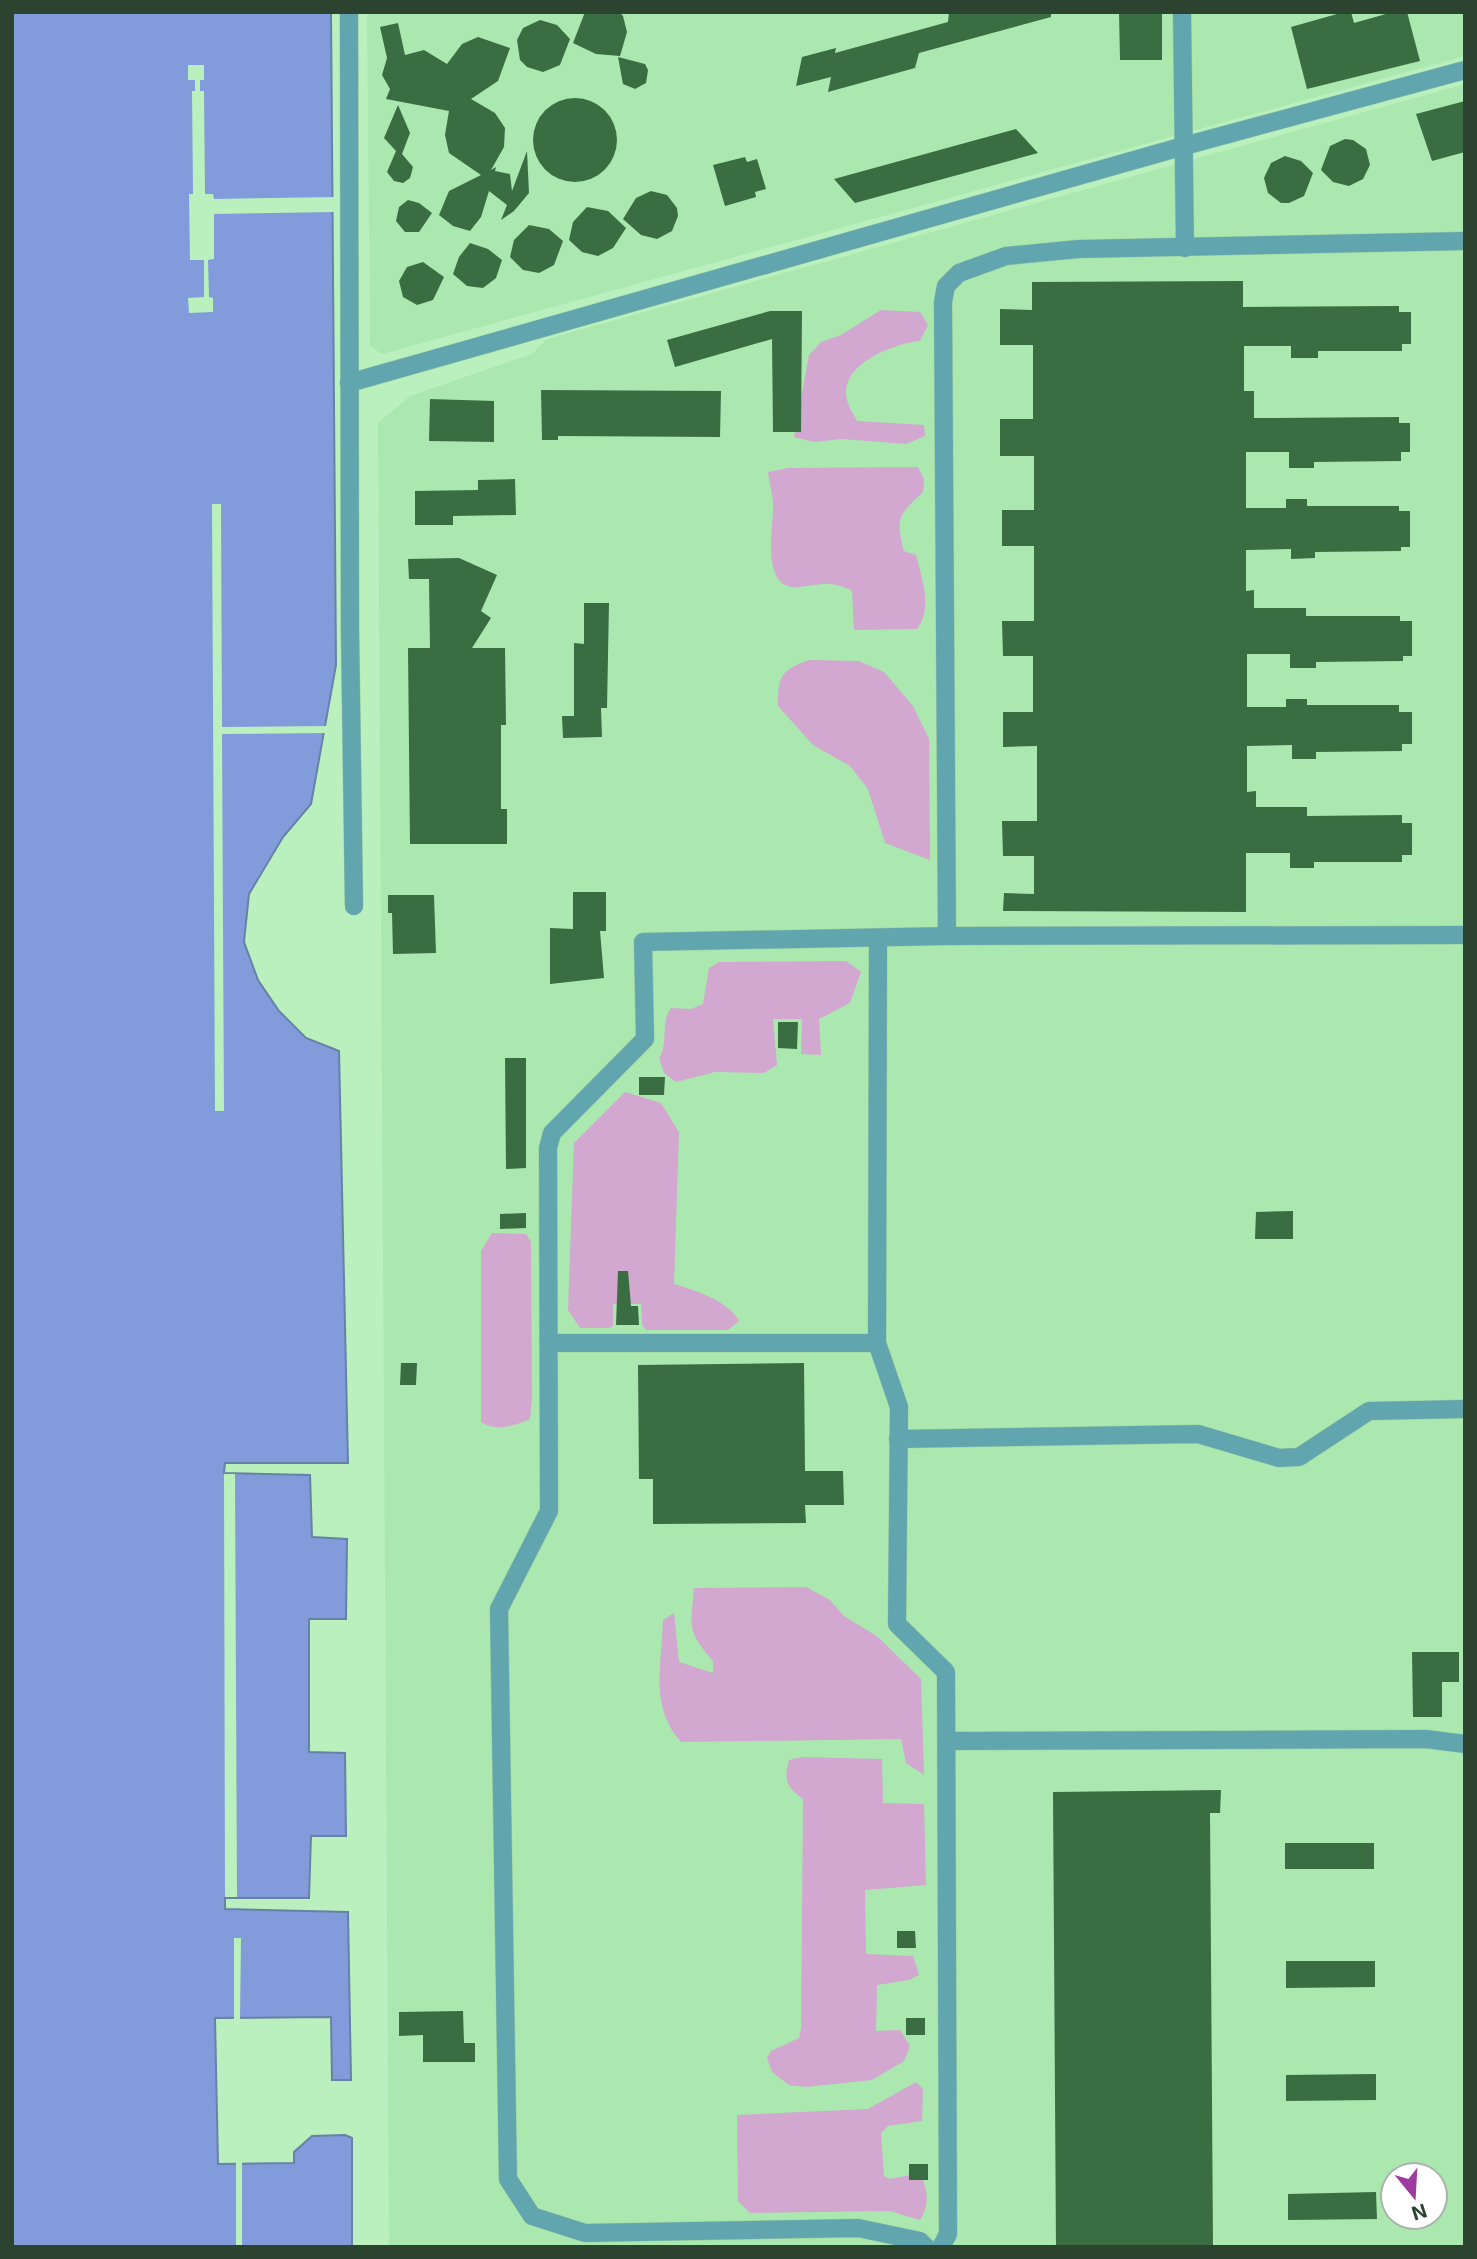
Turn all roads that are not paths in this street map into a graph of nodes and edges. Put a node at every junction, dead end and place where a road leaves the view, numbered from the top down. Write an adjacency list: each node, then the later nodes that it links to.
1 (349, 12): 7 (street)
2 (1182, 12): 4 (street)
3 (1465, 70): 4 (street)
4 (1184, 146): 6 (street); 7 (street)
5 (1465, 241): 6 (street)
6 (1185, 248): 10 (street)
7 (349, 383): 8 (street)
8 (354, 906)
9 (1465, 935): 10 (street)
10 (947, 936): 11 (street)
11 (878, 939): 12 (street); 13 (street)
12 (549, 1343): 13 (street); 18 (street)
13 (877, 1343): 15 (street)
14 (1465, 1409): 15 (street)
15 (898, 1439): 16 (street)
16 (947, 1741): 17 (street); 19 (street)
17 (1465, 1744)
18 (926, 2247)
19 (941, 2247)

